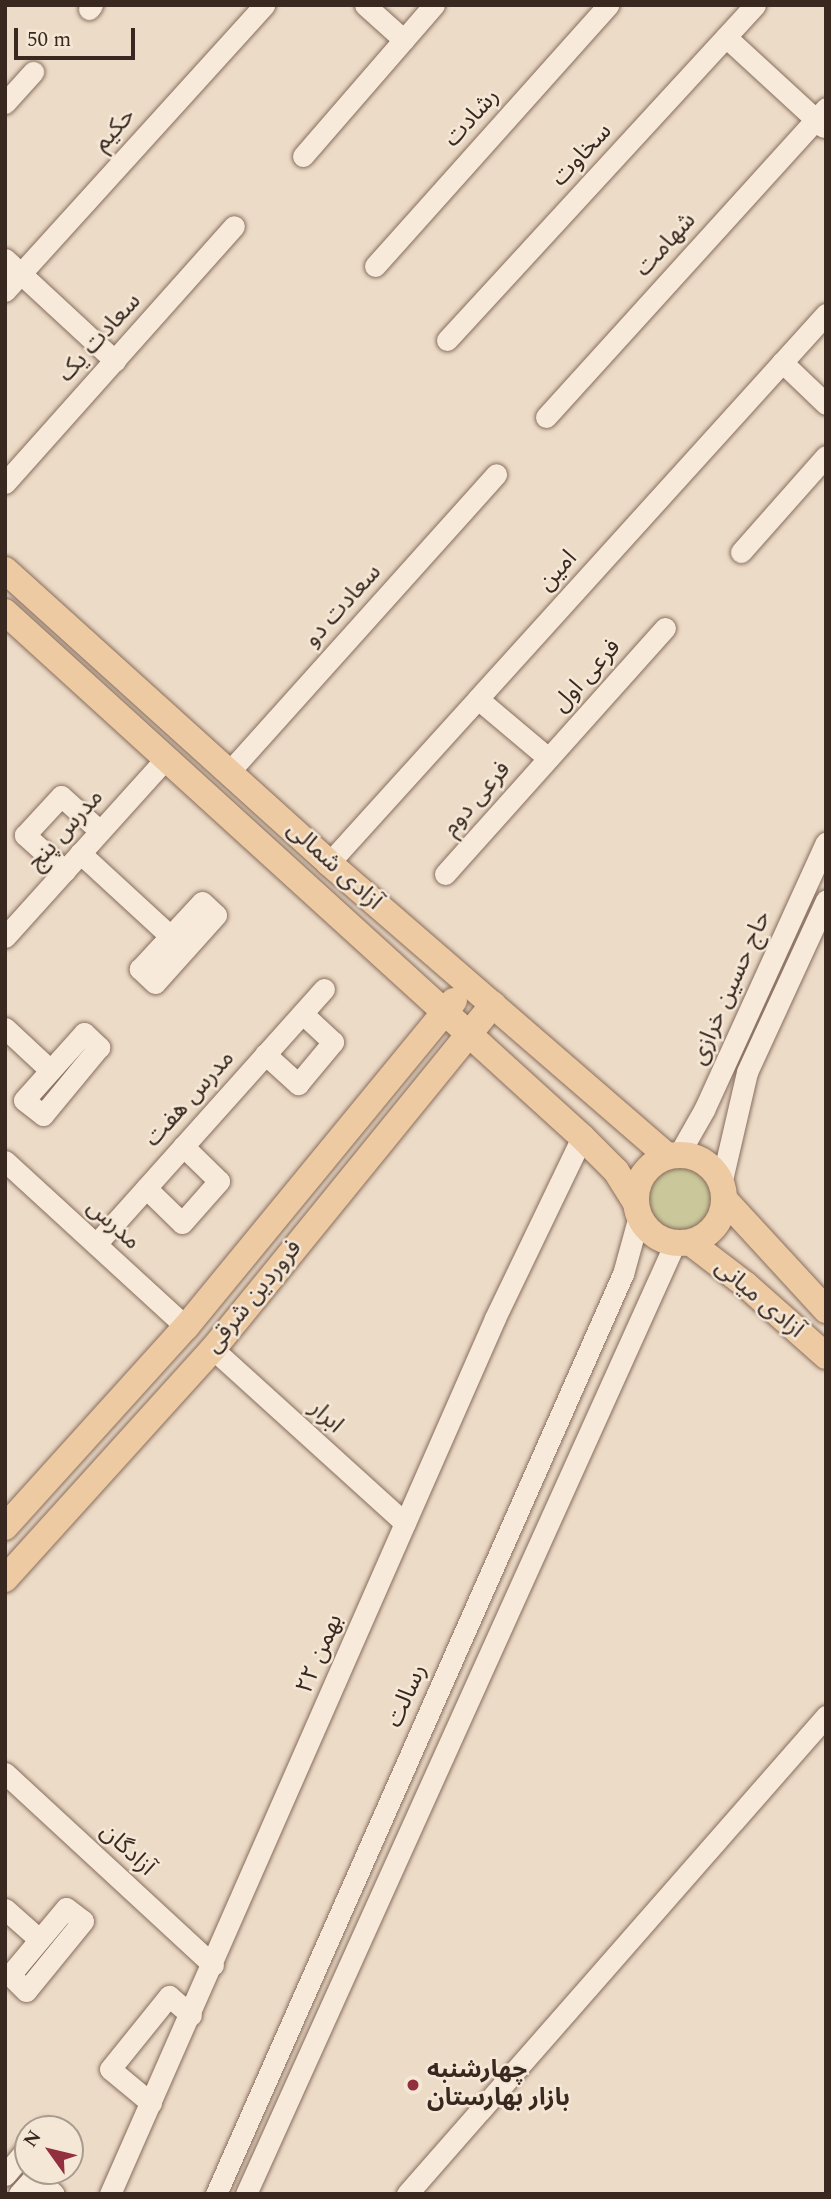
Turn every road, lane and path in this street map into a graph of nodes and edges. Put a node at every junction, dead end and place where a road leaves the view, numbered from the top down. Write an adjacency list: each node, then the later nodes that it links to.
1 (264, 5): 14 (street, حکیم)
2 (365, 5): 7 (street)
3 (434, 5): 7 (street)
4 (608, 5): 13 (street, رشادت)
5 (755, 5): 6 (street, سخاوت)
6 (726, 37): 10 (street); 17 (street, سخاوت)
7 (404, 40): 11 (street)
8 (33, 72): 9 (street)
9 (5, 103)
10 (822, 119): 21 (street, شهامت)
11 (303, 156)
12 (234, 226): 18 (street, سعادت یک)
13 (374, 266)
14 (13, 267): 15 (street, حکیم); 18 (street)
15 (5, 291)
16 (826, 314): 19 (street, امین)
17 (447, 340)
18 (115, 361): 24 (street, سعادت یک)
19 (782, 362): 20 (street); 29 (street, امین)
20 (826, 404)
21 (546, 417)
22 (826, 456): 25 (street)
23 (496, 474): 32 (street, سعادت دو)
24 (5, 483)
25 (741, 552)
26 (5, 570): 32 (main road, آزادی شمالی)
27 (5, 612): 30 (main road, آزادی شمالی)
28 (665, 628): 31 (street, فرعی اول)
29 (478, 699): 31 (street); 36 (street, امین)
30 (166, 758): 33 (street, مدرس پنج); 46 (main road, آزادی شمالی)
31 (548, 758): 38 (street, فرعی دوم)
32 (229, 772): 36 (main road, آزادی شمالی)
33 (100, 831): 35 (street, مدرس پنج); 37 (street)
34 (826, 842): 53 (street, حاج حسین خرازی)
35 (80, 853): 37 (street, مدرس پنج); 40 (street)
36 (330, 863): 42 (main road, آزادی شمالی)
37 (65, 871): 41 (street, مدرس پنج)
38 (445, 874)
39 (826, 900): 56 (street, حاج حسین خرازی)
40 (168, 934)
41 (5, 937)
42 (469, 984): 44 (main road, آزادی شمالی); 46 (main road, فروردین شرقی)
43 (324, 989): 45 (street, مدرس هفت)
44 (493, 1005): 48 (main road, فروردین شرقی); 53 (main road, آزادی شمالی)
45 (302, 1013): 49 (street, مدرس هفت); 49 (street)
46 (444, 1013): 48 (main road, آزادی شمالی); 61 (main road, فروردین شرقی)
47 (5, 1028): 50 (street)
48 (467, 1034): 51 (main road, آزادی شمالی); 62 (main road, فروردین شرقی)
49 (265, 1054): 52 (street, مدرس هفت)
50 (50, 1070)
51 (582, 1136): 57 (main road, آزادی شمالی); 64 (street, ۲۲ بهمن)
52 (183, 1146): 55 (street, مدرس هفت); 55 (street)
53 (673, 1155): 56 (main road); 57 (main road)
54 (5, 1161): 59 (street, مدرس)
55 (146, 1188): 59 (street, مدرس هفت)
56 (723, 1191): 58 (main road); 60 (main road, آزادی میانی)
57 (637, 1209): 58 (main road); 75 (street, رسالت)
58 (683, 1243): 63 (main road, آزادی میانی); 76 (street)
59 (96, 1244): 61 (street, مدرس)
60 (826, 1310)
61 (186, 1327): 65 (main road, فروردین شرقی)
62 (213, 1349): 64 (street, ابرار); 66 (main road, فروردین شرقی)
63 (826, 1356)
64 (405, 1523): 71 (street, ۲۲ بهمن)
65 (5, 1527)
66 (5, 1579)
67 (826, 1716): 77 (street)
68 (9, 1784): 71 (street, آزادگان)
69 (5, 1909): 70 (street)
70 (39, 1939)
71 (213, 1965): 72 (street, ۲۲ بهمن)
72 (191, 2015): 73 (street, ۲۲ بهمن); 73 (street)
73 (151, 2103): 74 (street, ۲۲ بهمن)
74 (110, 2194)
75 (216, 2194)
76 (246, 2194)
77 (407, 2194)

